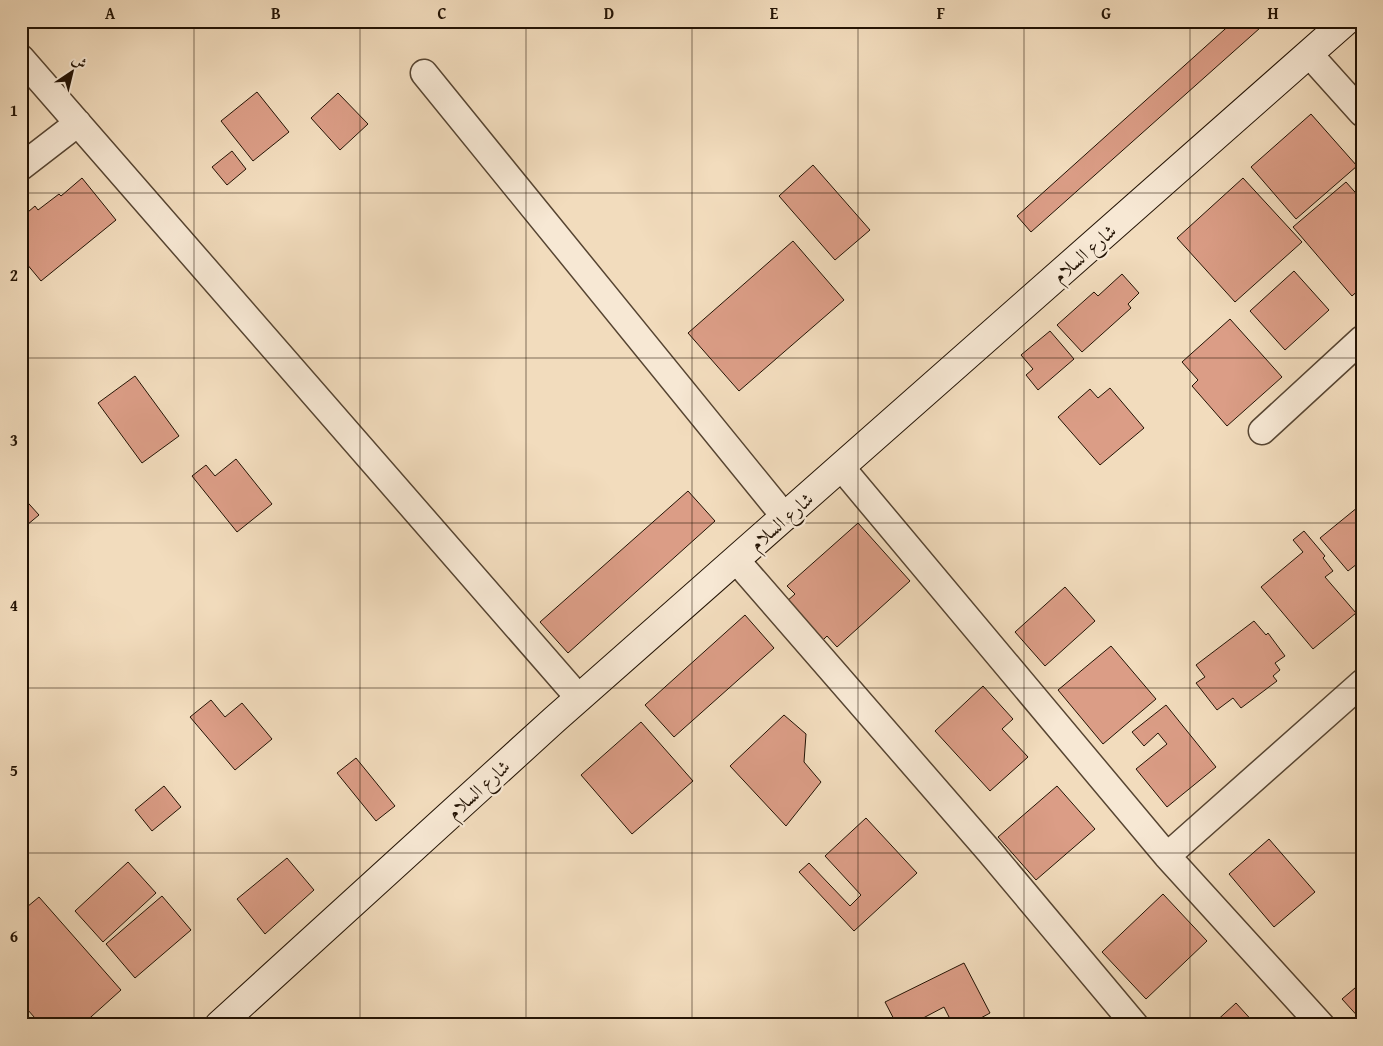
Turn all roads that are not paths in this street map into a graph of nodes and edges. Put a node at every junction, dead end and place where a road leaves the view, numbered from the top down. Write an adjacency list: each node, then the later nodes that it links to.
1 (1346, 21): 2 (main road, شارع السلام)
2 (1309, 54): 5 (street); 10 (main road, شارع السلام)
3 (21, 58): 6 (street)
4 (424, 73): 11 (street)
5 (1362, 113)
6 (78, 123): 7 (street); 14 (street)
7 (21, 167)
8 (1362, 339): 9 (street)
9 (1262, 431)
10 (841, 467): 11 (main road, شارع السلام); 15 (street)
11 (785, 517): 12 (main road, شارع السلام)
12 (736, 560): 14 (main road, شارع السلام); 17 (street)
13 (1362, 683): 15 (street)
14 (579, 698): 16 (main road, شارع السلام)
15 (1167, 856): 18 (street)
16 (219, 1025)
17 (1135, 1025)
18 (1321, 1025)

